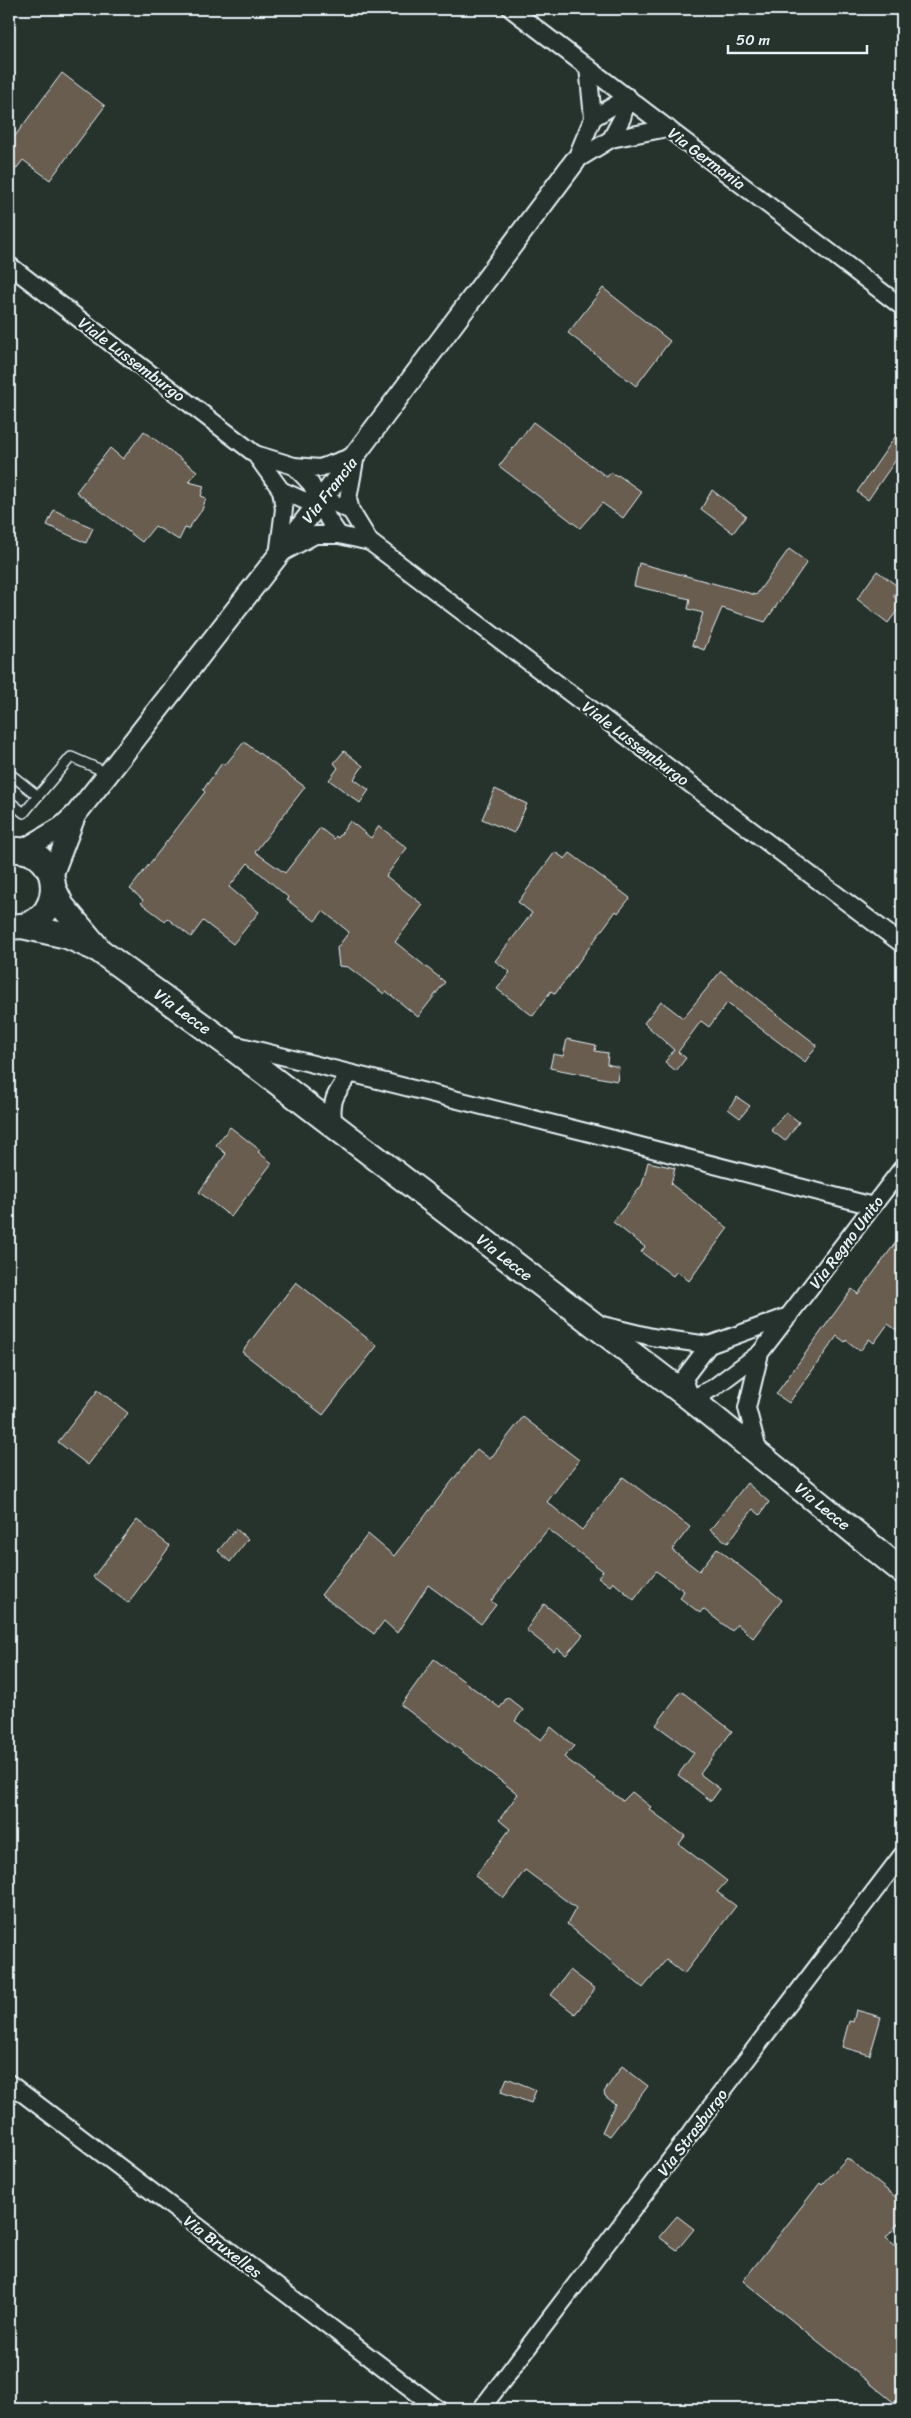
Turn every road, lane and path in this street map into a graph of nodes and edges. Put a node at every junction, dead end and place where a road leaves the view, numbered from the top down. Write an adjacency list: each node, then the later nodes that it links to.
1 (511, 9): 2 (street, Via Germania)
2 (588, 67): 3 (street, Via Germania); 4 (street)
3 (628, 97): 4 (street); 5 (street, Via Germania); 6 (street)
4 (593, 118): 7 (street)
5 (668, 128): 6 (street); 9 (street, Via Germania)
6 (611, 139): 7 (street)
7 (575, 161): 11 (street, Via Francia)
8 (9, 265): 10 (street, Viale Lussemburgo)
9 (902, 307)
10 (255, 454): 12 (street); 13 (street)
11 (356, 455): 12 (street); 14 (street, Via Francia); 15 (street)
12 (294, 466): 14 (street)
13 (281, 490): 14 (street); 18 (street)
14 (319, 504): 15 (street); 16 (street); 18 (street, Via Francia)
15 (351, 511): 17 (street)
16 (340, 535): 17 (street); 18 (street)
17 (370, 542): 27 (street, Viale Lussemburgo)
18 (278, 555): 20 (street, Via Francia)
19 (9, 773): 21 (lane)
20 (108, 774): 21 (lane); 23 (street, Via Francia)
21 (38, 796): 22 (lane)
22 (9, 801)
23 (76, 814): 24 (street); 25 (street)
24 (16, 850): 25 (main road, Via Lecce)
25 (53, 882): 26 (main road); 28 (main road, Via Lecce)
26 (16, 926): 28 (main road, Via Lecce)
27 (902, 944)
28 (100, 951): 29 (main road, Via Lecce)
29 (226, 1042): 30 (street); 31 (main road, Via Lecce)
30 (350, 1074): 31 (street); 33 (street)
31 (334, 1125): 35 (main road, Via Lecce)
32 (902, 1168): 33 (street, Via Regno Unito)
33 (873, 1206): 34 (street, Via Regno Unito)
34 (789, 1316): 36 (street); 37 (street, Via Regno Unito)
35 (588, 1321): 36 (street); 38 (main road, Via Lecce)
36 (709, 1345): 38 (street)
37 (760, 1353): 38 (street); 39 (street)
38 (691, 1399): 39 (main road, Via Lecce)
39 (759, 1454): 40 (main road, Via Lecce)
40 (902, 1571)
41 (902, 1855): 44 (street, Via Strasburgo)
42 (9, 2083): 43 (street, Via Bruxelles)
43 (438, 2409)
44 (481, 2409)

